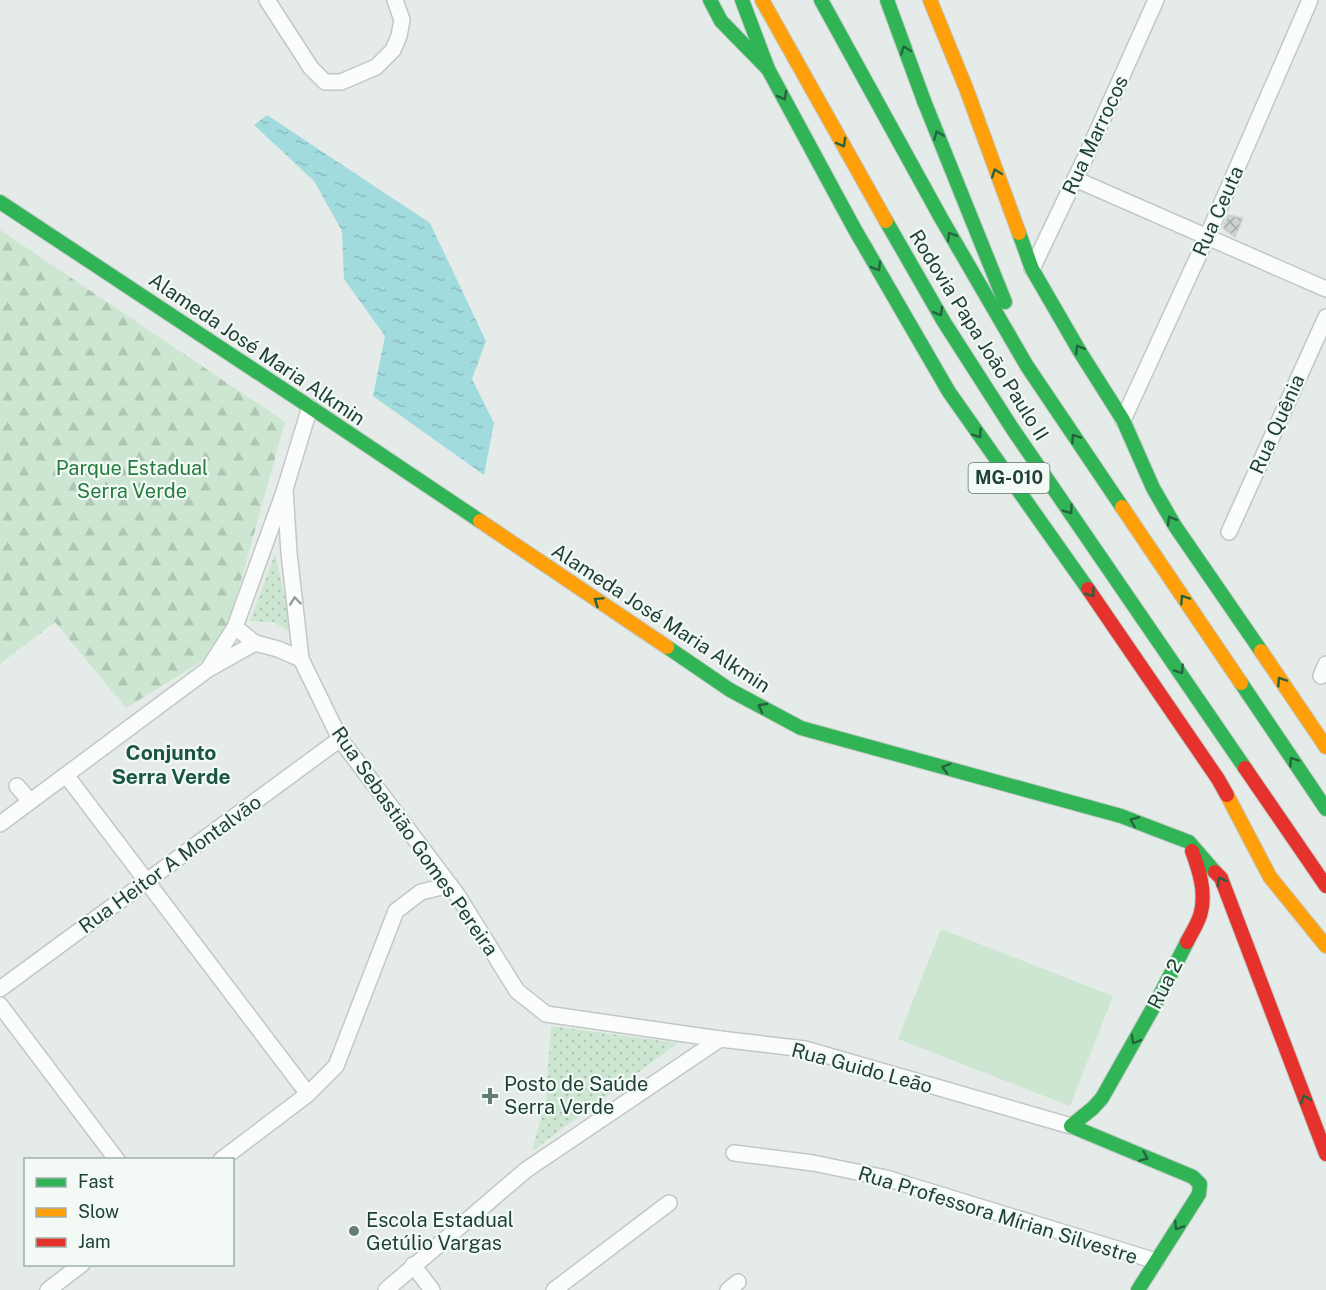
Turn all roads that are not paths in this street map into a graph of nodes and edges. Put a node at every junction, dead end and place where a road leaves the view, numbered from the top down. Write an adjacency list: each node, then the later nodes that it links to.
1 (267, 0): 2 (street)
2 (395, 0)
3 (710, 0): 11 (main road, MG-010)
4 (742, 0): 11 (main road)
5 (762, 0): 39 (main road, Rodovia Papa João Paulo II / MG-010, one-way to 39)
6 (821, 0): 18 (main road, Rodovia Papa João Paulo II, one-way to 6)
7 (887, 0): 18 (main road, one-way to 7)
8 (930, 0): 15 (main road, one-way to 8)
9 (1156, 0): 12 (street, Rua Marrocos)
10 (1310, 0): 14 (street, Rua Ceuta)
11 (768, 69): 42 (main road, MG-010, one-way to 42)
12 (1075, 179): 14 (street); 15 (street, Rua Marrocos)
13 (0, 202): 19 (main road, Alameda José Maria Alkmin)
14 (1207, 237): 16 (street); 20 (street, Rua Ceuta)
15 (1032, 269): 20 (main road, one-way to 15)
16 (1326, 289)
17 (1326, 317): 22 (street, Rua Quênia)
18 (1027, 366): 34 (main road, Rodovia Papa João Paulo II, one-way to 18)
19 (310, 407): 21 (street); 36 (main road, Alameda José Maria Alkmin, one-way to 19)
20 (1123, 420): 30 (main road, one-way to 20)
21 (285, 489): 23 (street); 24 (street, Rua Sebastião Gomes Pereira)
22 (1228, 532)
23 (265, 544): 24 (street); 25 (street)
24 (289, 553): 27 (street, Rua Sebastião Gomes Pereira, one-way to 24)
25 (235, 627): 26 (street); 28 (street)
26 (255, 643): 27 (street); 28 (street)
27 (301, 659): 29 (street, Rua Sebastião Gomes Pereira)
28 (207, 670): 31 (street)
29 (340, 739): 37 (street, Rua Heitor A Montalvão); 38 (street, Rua Sebastião Gomes Pereira)
30 (1326, 747)
31 (66, 775): 33 (street); 37 (street)
32 (17, 786): 33 (street)
33 (30, 801): 35 (street)
34 (1326, 809)
35 (0, 824)
36 (1189, 842): 40 (main road); 41 (main road, Alameda José Maria Alkmin, one-way to 36)
37 (146, 881): 43 (street, Rua Heitor A Montalvão); 46 (street)
38 (450, 885): 45 (street, Rua Sebastião Gomes Pereira); 46 (street)
39 (1326, 885)
40 (1201, 914): 41 (main road); 47 (main road, Rua 2, one-way to 47)
41 (1241, 929): 51 (main road, Alameda José Maria Alkmin, one-way to 41)
42 (1326, 946)
43 (0, 989)
44 (0, 1005): 52 (street)
45 (720, 1039): 48 (street, Rua Guido Leão); 55 (street)
46 (308, 1094): 53 (street)
47 (1102, 1098): 48 (main road, Rua 2); 49 (main road, Rua 2)
48 (1071, 1126): 49 (main road, Rua Guido Leão)
49 (1121, 1146): 57 (main road, Rua Guido Leão, one-way to 57)
50 (734, 1153): 57 (street, Rua Professora Mírian Silvestre)
51 (1326, 1154)
52 (115, 1158)
53 (224, 1158)
54 (669, 1203): 61 (street)
55 (413, 1265): 59 (street); 60 (street)
56 (79, 1266): 58 (street)
57 (1152, 1267): 62 (main road); 63 (street)
58 (48, 1290)
59 (386, 1290)
60 (432, 1290)
61 (554, 1290)
62 (1138, 1290)
63 (1149, 1290)

